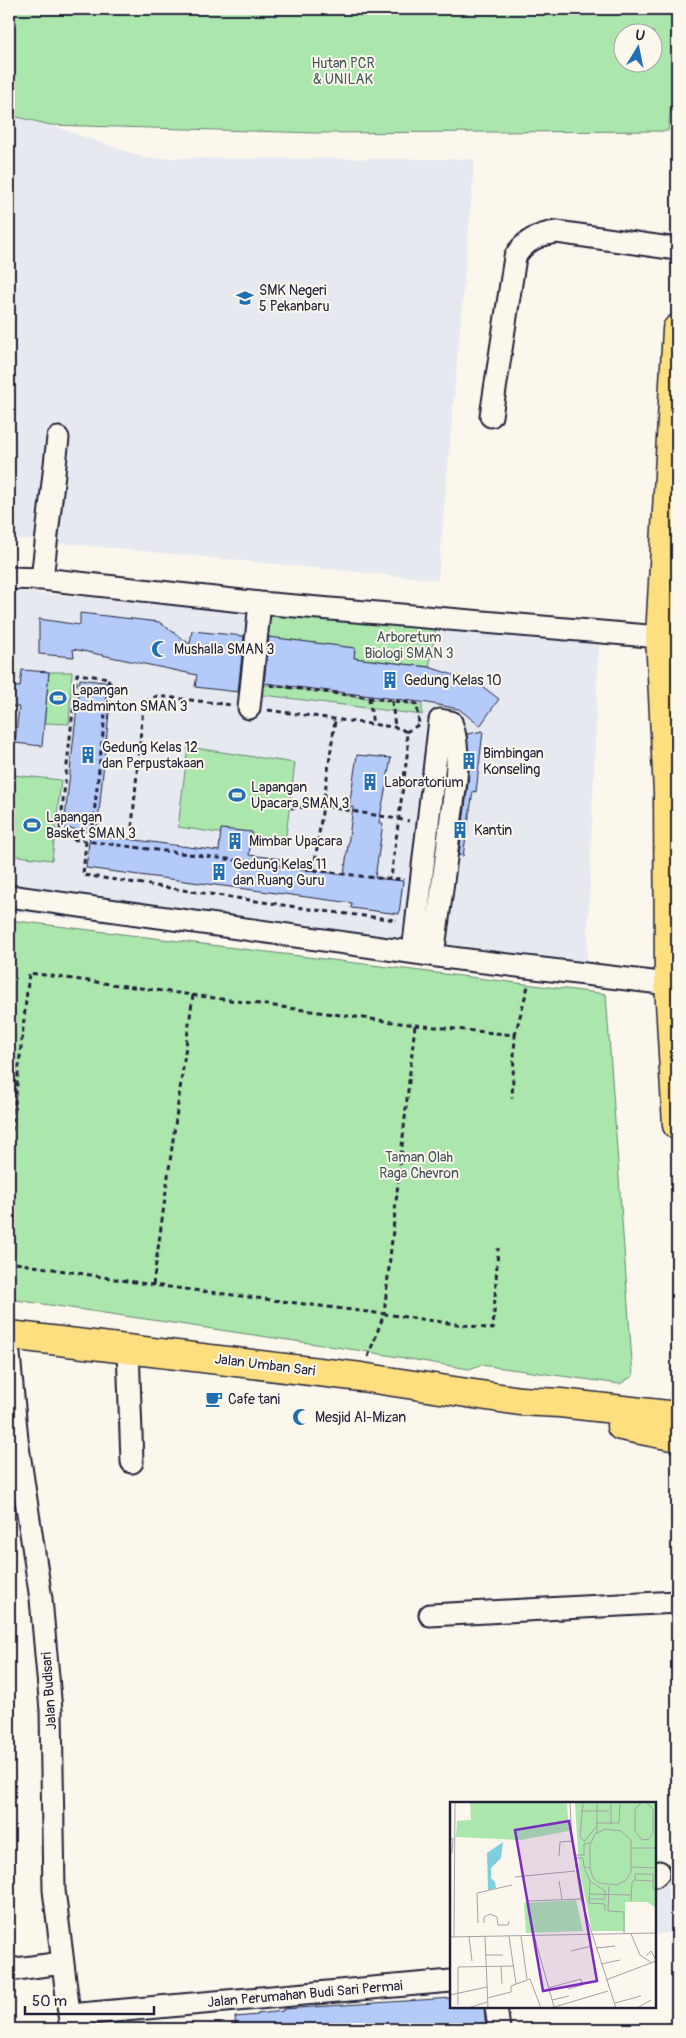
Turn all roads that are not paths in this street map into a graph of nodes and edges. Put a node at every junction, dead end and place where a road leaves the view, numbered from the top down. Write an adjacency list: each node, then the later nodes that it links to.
1 (677, 249): 3 (street)
2 (677, 329): 4 (main road)
3 (491, 416)
4 (675, 432): 6 (main road)
5 (58, 438): 8 (street)
6 (674, 469): 10 (main road)
7 (9, 578): 8 (street)
8 (42, 580): 9 (street)
9 (260, 602): 10 (street); 11 (street)
10 (660, 637): 14 (main road)
11 (249, 708)
12 (9, 896): 13 (street)
13 (423, 954): 13 (street); 14 (street)
14 (669, 984): 15 (main road)
15 (677, 1125)
16 (9, 1335): 17 (main road, Jalan Umban Sari)
17 (128, 1349): 19 (main road, Jalan Umban Sari); 22 (street)
18 (9, 1354): 25 (street, Jalan Budisari)
19 (520, 1401): 20 (main road, Jalan Umban Sari); 21 (main road, Jalan Umban Sari)
20 (677, 1416)
21 (677, 1437)
22 (132, 1462)
23 (677, 1602): 24 (street)
24 (430, 1615)
25 (62, 1963): 26 (street); 29 (street, Jalan Budisari)
26 (9, 1970)
27 (450, 1981): 29 (street, Jalan Perumahan Budi Sari Permai)
28 (496, 2008): 30 (street)
29 (70, 2022)
30 (499, 2029)

